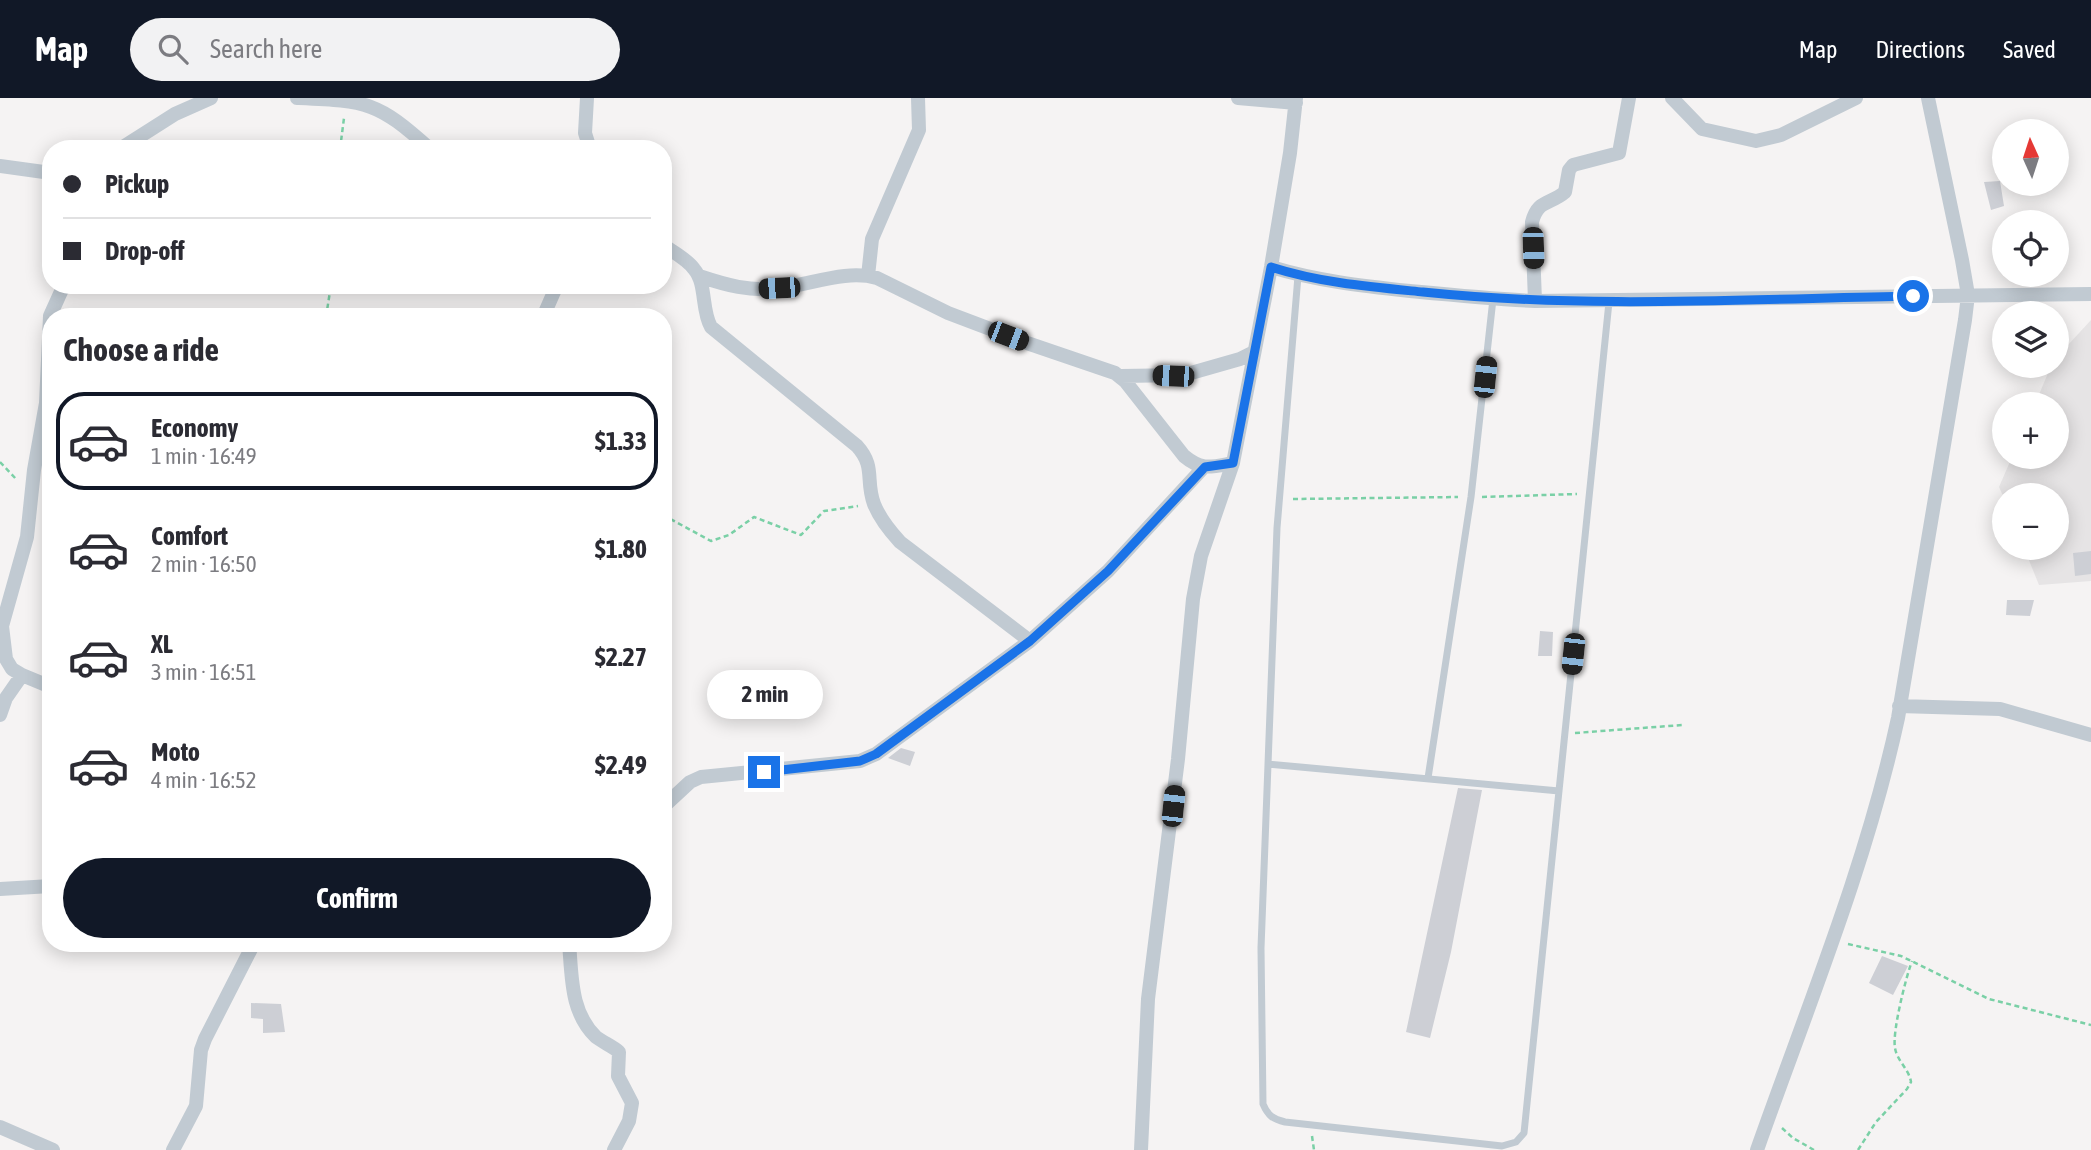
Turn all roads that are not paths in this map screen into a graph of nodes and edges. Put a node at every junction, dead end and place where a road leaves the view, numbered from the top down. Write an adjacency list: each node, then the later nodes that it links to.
1 (211, 98): 11 (street)
2 (297, 98): 12 (street)
3 (587, 98): 13 (street)
4 (918, 98): 19 (street)
5 (1238, 98): 10 (street)
6 (1629, 98): 24 (street)
7 (1672, 98): 8 (street)
8 (1856, 98)
9 (1928, 98): 21 (street)
10 (1296, 101): 17 (street)
11 (134, 140)
12 (419, 140)
13 (587, 140)
14 (0, 166): 15 (street)
15 (42, 172)
16 (672, 252): 18 (street)
17 (1271, 267): 20 (street); 26 (street)
18 (699, 276): 19 (street); 31 (street)
19 (868, 276): 27 (street)
20 (1298, 276): 23 (street); 37 (lane)
21 (1968, 295): 22 (street); 25 (street); 34 (street)
22 (2091, 295)
23 (1493, 299): 24 (street); 38 (lane)
24 (1535, 301): 25 (street)
25 (1609, 302): 39 (lane)
26 (1254, 352): 27 (street); 29 (street)
27 (1121, 376): 30 (street)
28 (42, 425): 32 (street)
29 (1233, 463): 30 (street); 49 (street)
30 (1205, 467): 31 (street)
31 (1030, 641): 40 (street)
32 (22, 676): 33 (street); 35 (street)
33 (42, 684)
34 (1899, 706): 36 (street); 50 (street)
35 (0, 715)
36 (2091, 736)
37 (1268, 764): 38 (lane); 39 (lane)
38 (1428, 778): 39 (lane)
39 (1559, 791)
40 (672, 799)
41 (42, 886): 42 (street)
42 (0, 888)
43 (249, 952): 47 (street)
44 (570, 952): 48 (street)
45 (0, 1127): 46 (street)
46 (53, 1150)
47 (173, 1150)
48 (614, 1150)
49 (1141, 1150)
50 (1757, 1150)

